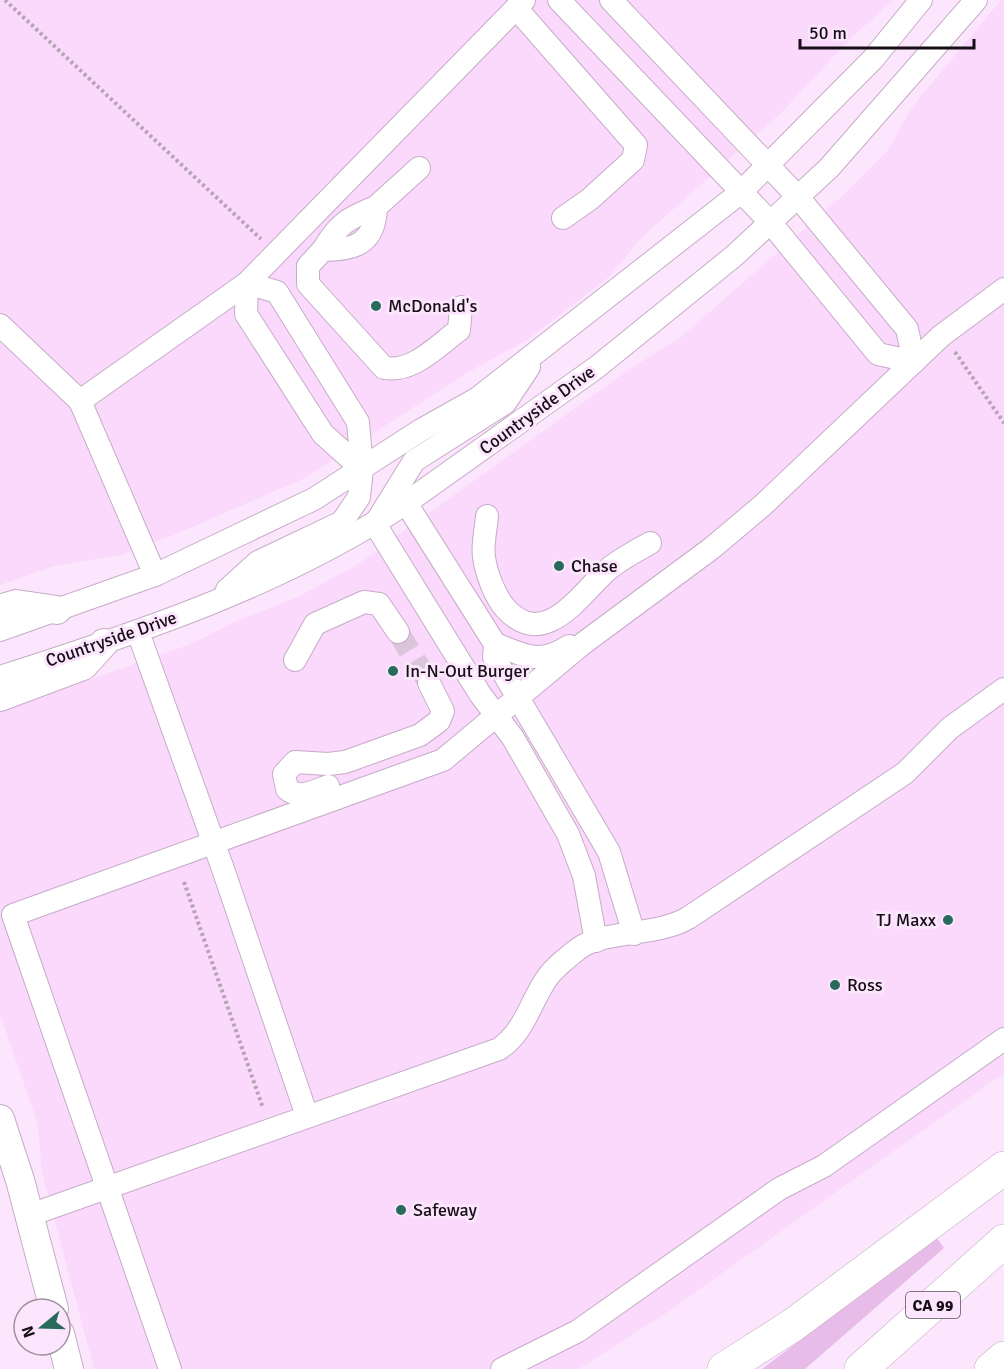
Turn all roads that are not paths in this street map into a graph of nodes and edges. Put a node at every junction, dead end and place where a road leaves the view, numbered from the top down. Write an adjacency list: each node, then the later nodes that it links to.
1 (559, 0): 8 (street)
2 (611, 0): 6 (street)
3 (921, 0): 6 (street)
4 (976, 0): 9 (street, Countryside Drive)
5 (520, 4): 10 (street); 12 (street)
6 (767, 166): 8 (street); 9 (street)
7 (419, 168): 14 (street)
8 (740, 193): 11 (street); 16 (street)
9 (798, 197): 11 (street, Countryside Drive); 17 (street)
10 (563, 218)
11 (770, 222): 17 (street); 20 (street, Countryside Drive)
12 (247, 283): 18 (street); 19 (street); 19 (street)
13 (1004, 289): 17 (street)
14 (461, 307)
15 (0, 325): 18 (street)
16 (540, 351): 19 (street); 22 (street)
17 (914, 362): 33 (street)
18 (80, 401): 24 (street)
19 (362, 469): 24 (street); 25 (street)
20 (406, 504): 22 (street, Countryside Drive); 32 (street)
21 (488, 516): 23 (street)
22 (375, 524): 25 (street, Countryside Drive); 40 (street)
23 (650, 543)
24 (155, 575): 27 (street)
25 (213, 603): 29 (street, Countryside Drive)
26 (0, 609): 27 (main road)
27 (57, 610): 28 (street)
28 (0, 630)
29 (138, 632): 31 (street, Countryside Drive); 42 (street)
30 (398, 632): 34 (street)
31 (104, 644): 35 (street, Countryside Drive); 38 (main road)
32 (495, 644): 33 (street); 39 (street)
33 (580, 645): 39 (street)
34 (295, 660)
35 (0, 677)
36 (429, 683): 41 (street)
37 (1004, 689): 44 (street)
38 (0, 697)
39 (519, 698): 40 (street); 44 (street)
40 (497, 717): 41 (street); 46 (street)
41 (403, 776): 42 (street)
42 (212, 841): 43 (street); 48 (street)
43 (16, 924): 45 (street); 51 (street)
44 (633, 934): 46 (street)
45 (0, 940)
46 (596, 941): 48 (street)
47 (1004, 1039): 57 (street)
48 (307, 1116): 51 (street)
49 (0, 1119): 52 (main road)
50 (1004, 1168): 58 (highway)
51 (108, 1187): 52 (street); 56 (street)
52 (30, 1215): 54 (main road)
53 (1004, 1241): 59 (highway, CA 99)
54 (51, 1297)
55 (1004, 1358): 60 (highway)
56 (170, 1369)
57 (502, 1369)
58 (724, 1369)
59 (861, 1369)
60 (991, 1369)

